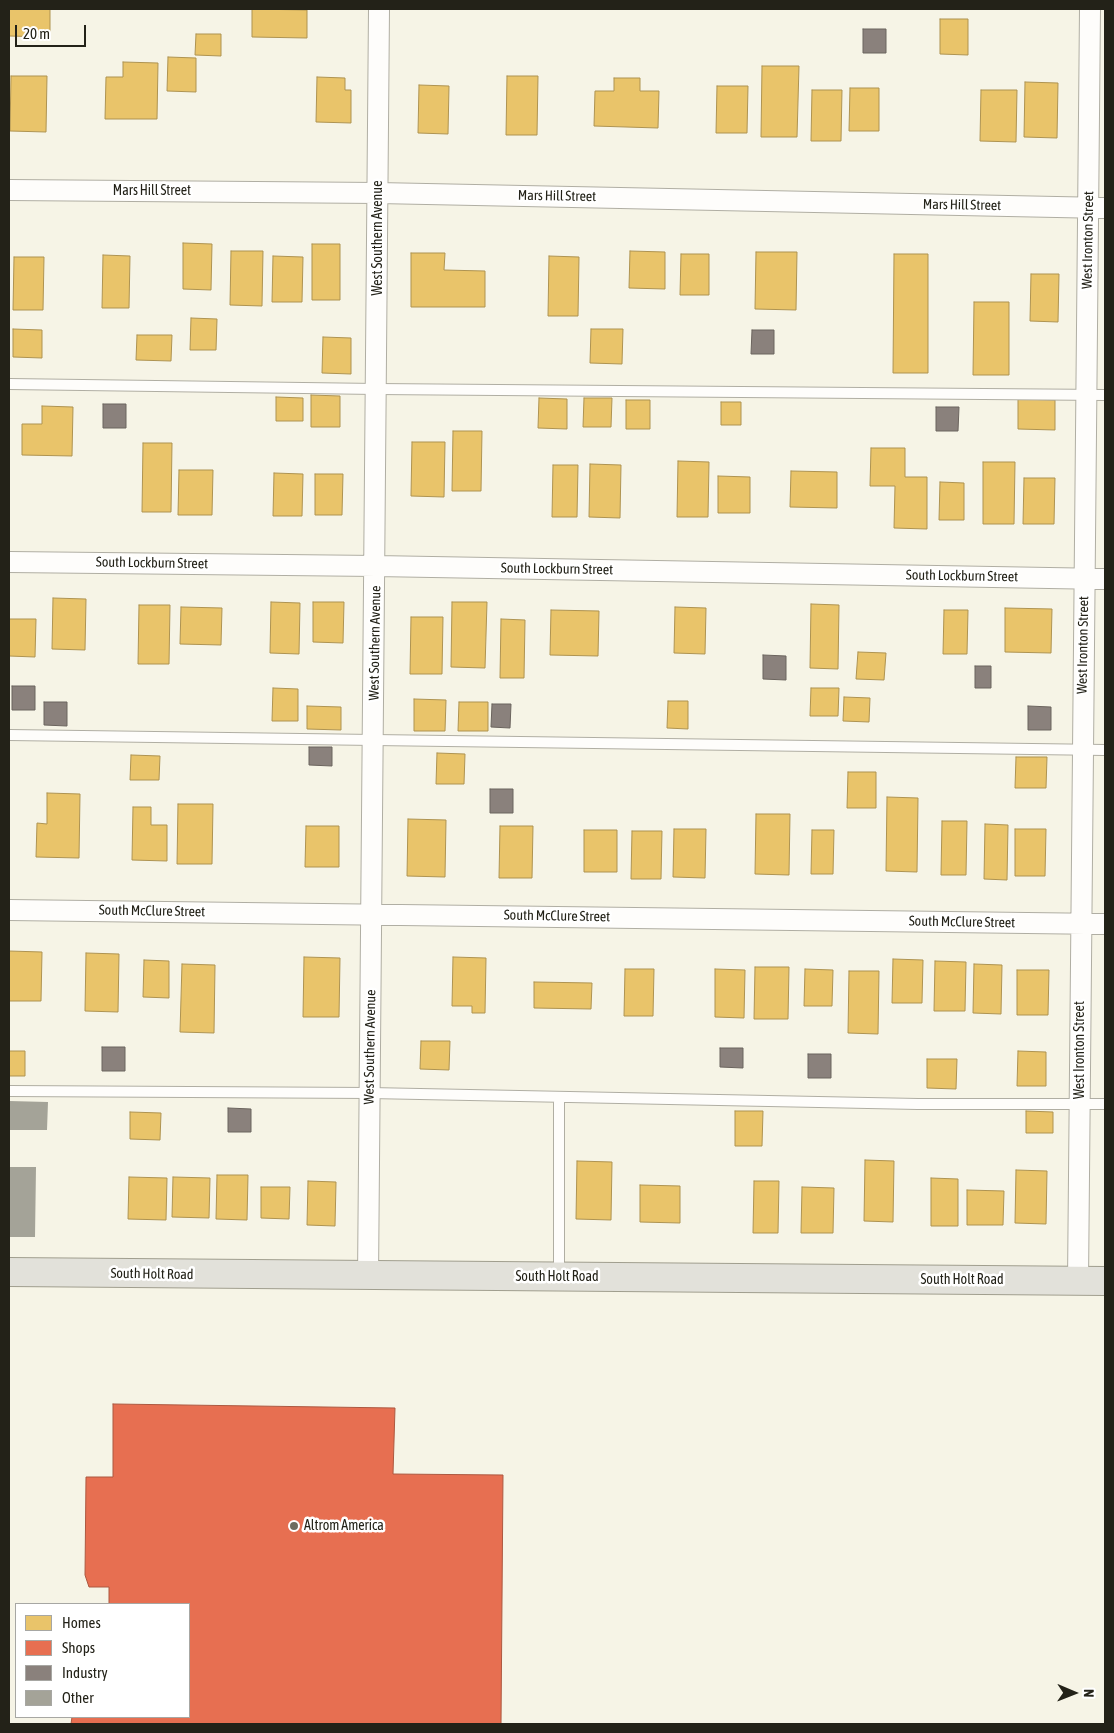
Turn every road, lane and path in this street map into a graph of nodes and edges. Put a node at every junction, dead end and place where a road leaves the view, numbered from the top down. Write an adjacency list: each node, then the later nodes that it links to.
1 (380, 9): 4 (street, West Southern Avenue)
2 (1090, 9): 5 (street, West Ironton Street)
3 (9, 190): 4 (street, Mars Hill Street)
4 (378, 193): 5 (street, Mars Hill Street); 7 (street, West Southern Avenue)
5 (1097, 208): 8 (street, West Ironton Street)
6 (9, 384): 7 (lane)
7 (377, 389): 8 (lane); 10 (street, West Southern Avenue)
8 (1096, 395): 11 (street, West Ironton Street)
9 (9, 562): 10 (street, South Lockburn Street)
10 (376, 566): 11 (street, South Lockburn Street); 14 (street, West Southern Avenue)
11 (1084, 578): 12 (street, South Lockburn Street); 15 (street, West Ironton Street)
12 (1105, 579)
13 (9, 735): 14 (lane)
14 (374, 740): 15 (lane); 18 (street, West Southern Avenue)
15 (1082, 749): 16 (lane); 19 (street, West Ironton Street)
16 (1105, 750)
17 (9, 910): 18 (street, South McClure Street)
18 (372, 914): 19 (street, South McClure Street); 22 (street, West Southern Avenue)
19 (1081, 923): 20 (street, South McClure Street); 24 (street, West Ironton Street)
20 (1105, 924)
21 (9, 1091): 22 (lane)
22 (370, 1093): 23 (lane); 27 (street, West Southern Avenue)
23 (559, 1097): 24 (lane); 28 (lane)
24 (1079, 1104): 25 (lane); 29 (street, West Ironton Street)
25 (1105, 1104)
26 (9, 1272): 27 (main road, South Holt Road)
27 (368, 1276): 28 (main road, South Holt Road)
28 (559, 1277): 29 (main road, South Holt Road)
29 (1078, 1281): 30 (main road, South Holt Road)
30 (1105, 1281)

